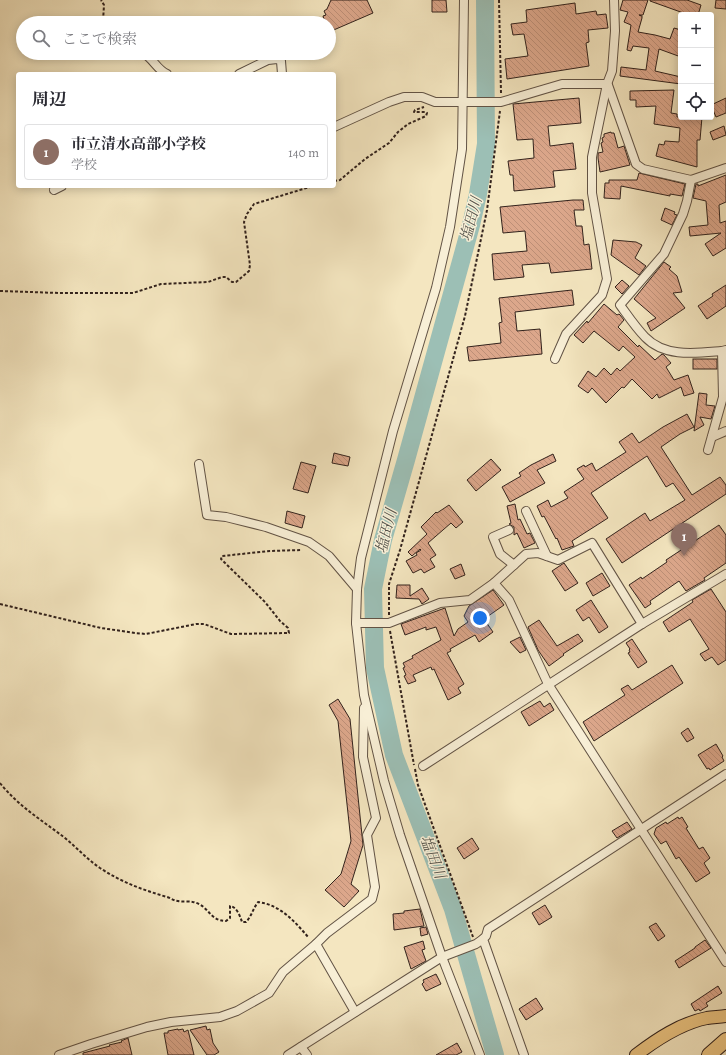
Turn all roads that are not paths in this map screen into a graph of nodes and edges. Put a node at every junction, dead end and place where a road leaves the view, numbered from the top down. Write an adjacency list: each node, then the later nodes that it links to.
1 (464, 0): 10 (street)
2 (614, 0): 9 (street)
3 (152, 60): 6 (street)
4 (268, 60): 7 (street)
5 (279, 60): 8 (street)
6 (162, 72)
7 (243, 72)
8 (282, 72)
9 (608, 84): 10 (street); 13 (street); 17 (street)
10 (467, 102): 11 (street); 28 (street)
11 (336, 126)
12 (726, 168): 13 (street)
13 (691, 180): 16 (street)
14 (58, 188): 15 (street)
15 (54, 190)
16 (724, 350): 19 (street)
17 (555, 359)
18 (726, 431): 19 (street)
19 (712, 437): 20 (street)
20 (708, 450)
21 (199, 464): 28 (street)
22 (526, 511): 24 (street)
23 (509, 530): 25 (street)
24 (547, 556): 25 (street); 30 (street)
25 (514, 565): 27 (street)
26 (726, 574): 30 (street)
27 (494, 583): 29 (street); 31 (street)
28 (357, 589): 29 (street)
29 (359, 624): 32 (street)
30 (642, 624): 31 (street)
31 (548, 684): 33 (street); 35 (street)
32 (364, 695): 37 (street); 38 (street)
33 (423, 766)
34 (726, 774): 35 (street)
35 (640, 829): 36 (street); 39 (street)
36 (483, 939): 38 (street); 48 (street)
37 (316, 944): 40 (street); 44 (street)
38 (444, 956): 40 (street); 47 (street)
39 (726, 962)
40 (355, 1012): 43 (street)
41 (726, 1016): 49 (main road)
42 (726, 1040): 50 (highway)
43 (301, 1047): 45 (street); 46 (street)
44 (59, 1055)
45 (288, 1055)
46 (307, 1055)
47 (480, 1055)
48 (524, 1055)
49 (636, 1055)
50 (709, 1055)

